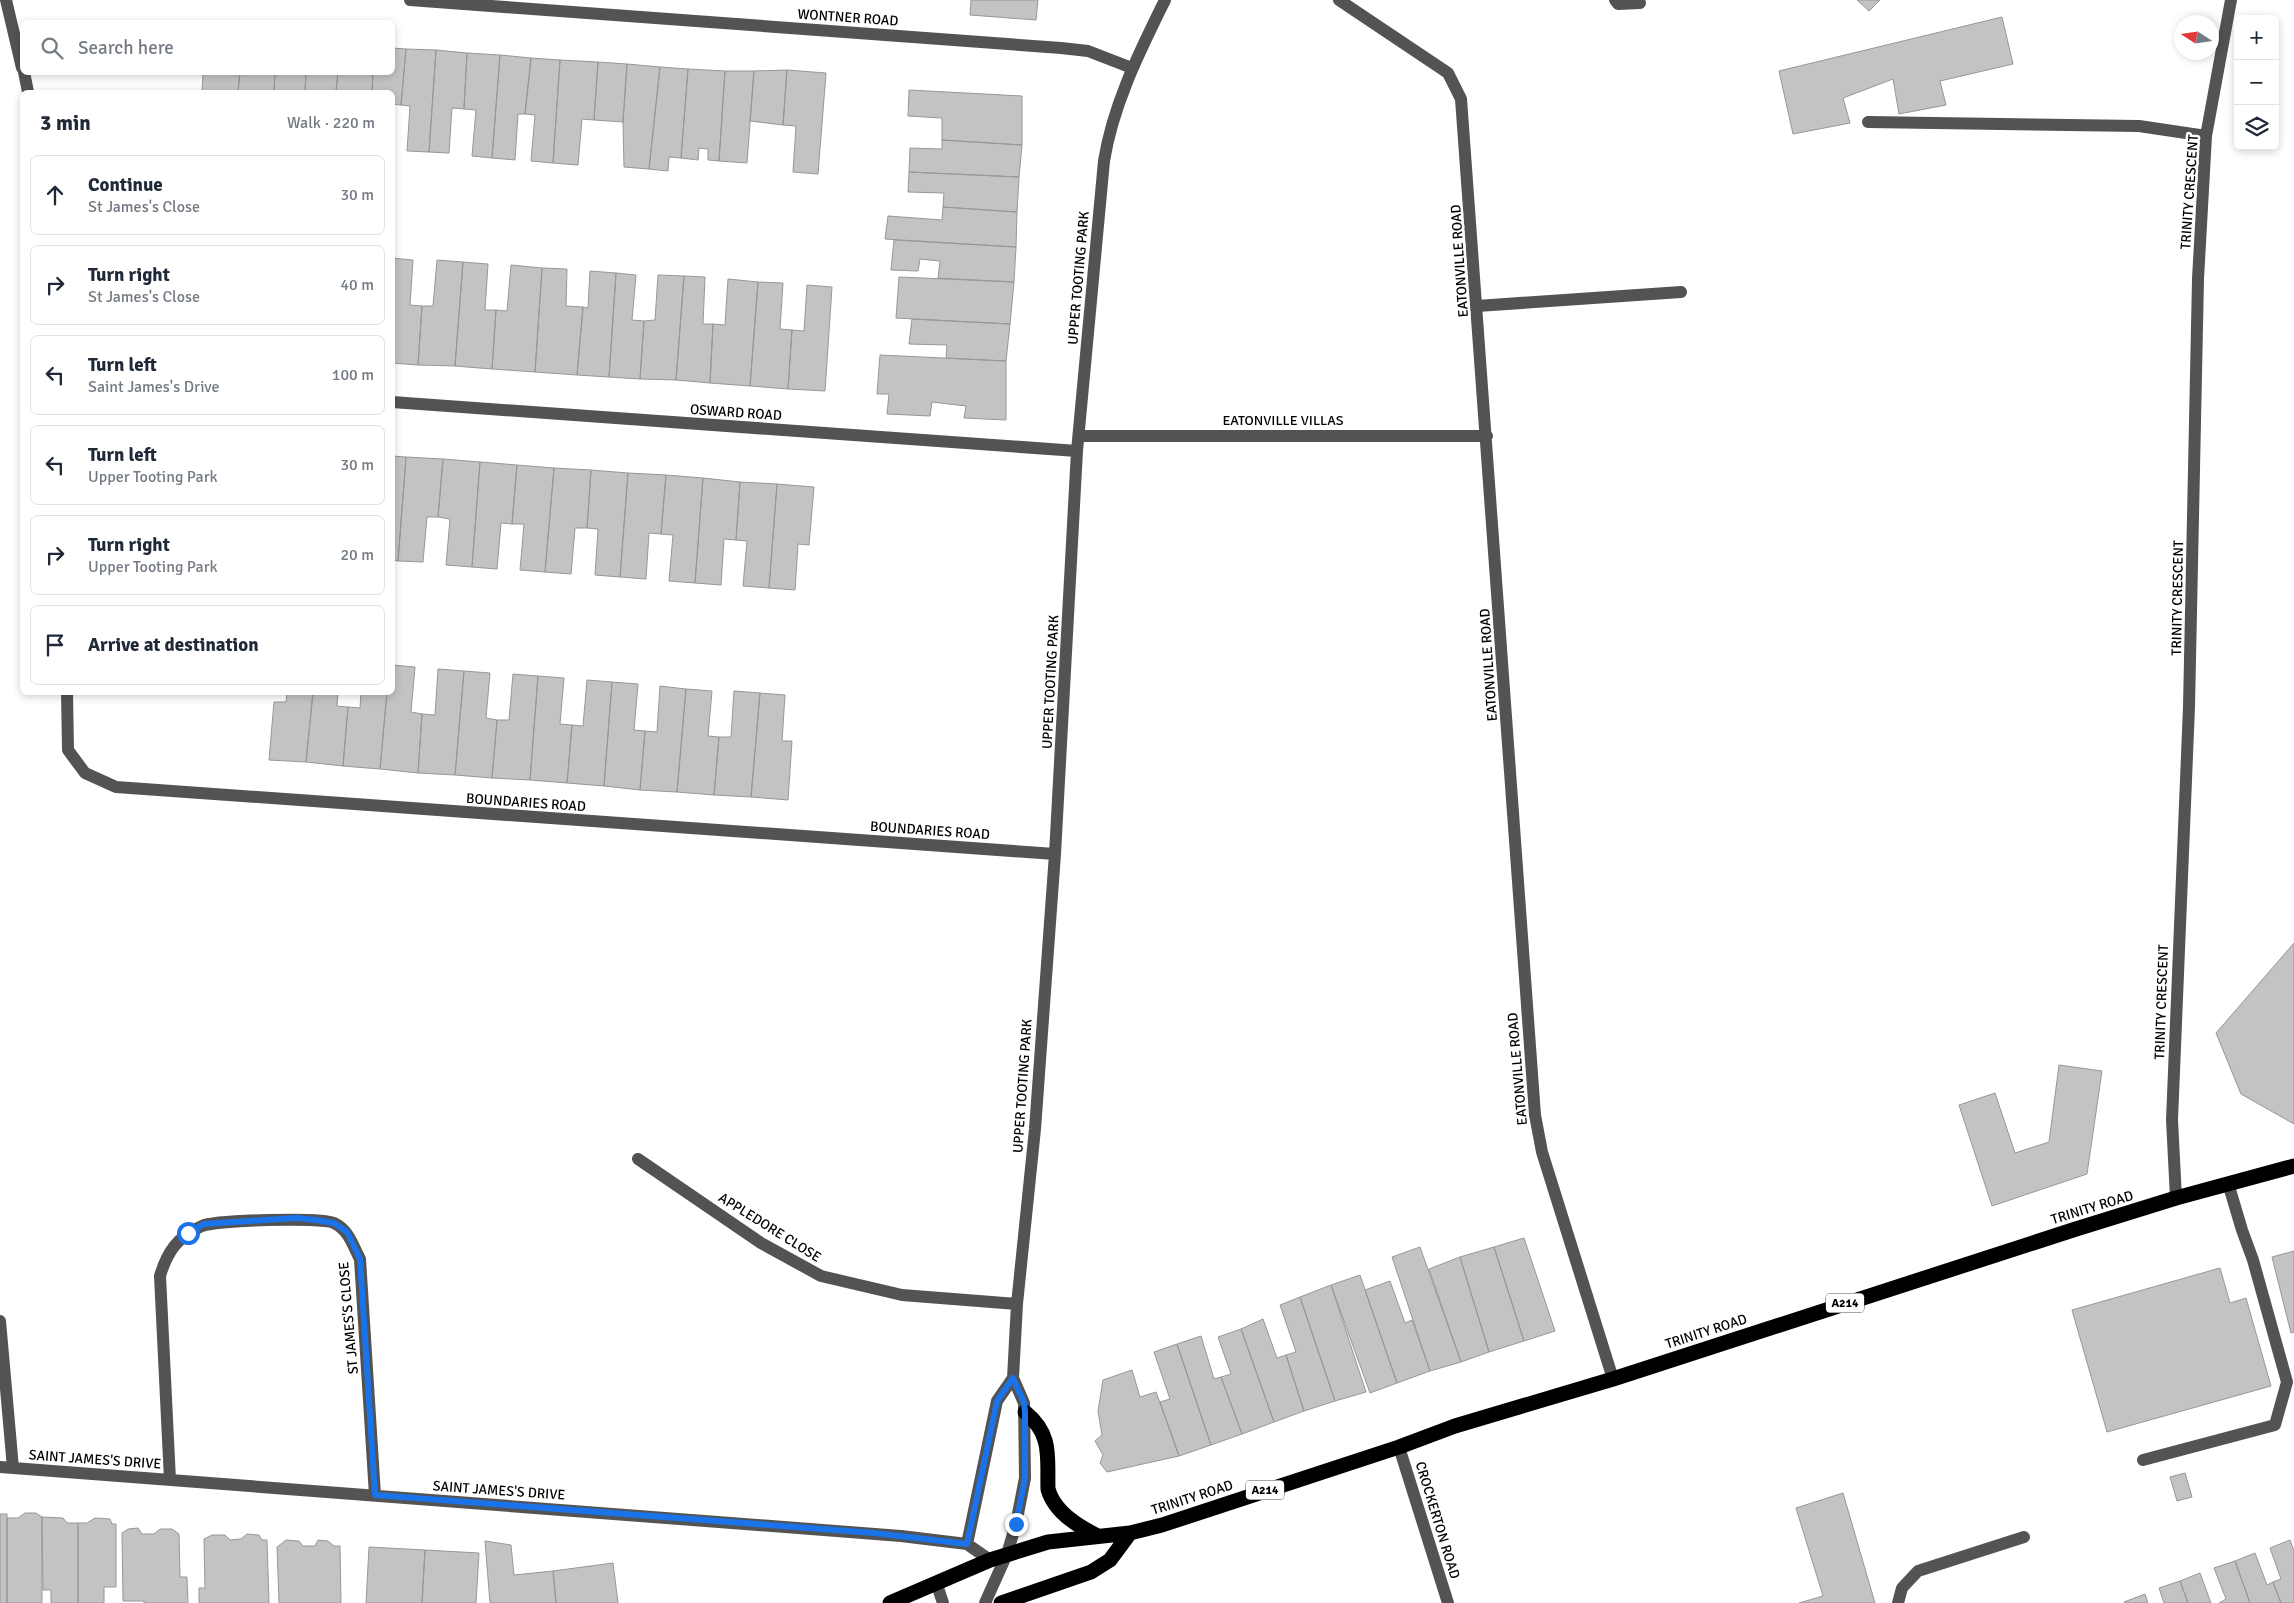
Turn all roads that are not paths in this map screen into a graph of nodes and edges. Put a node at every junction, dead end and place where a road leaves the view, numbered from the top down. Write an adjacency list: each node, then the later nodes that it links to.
1 (6, 0): 8 (street)
2 (410, 0): 9 (street, WONTNER ROAD)
3 (1165, 0): 9 (street, UPPER TOOTING PARK)
4 (1338, 0): 15 (street, EATONVILLE ROAD)
5 (1615, 0): 7 (street)
6 (2231, 0): 13 (street, TRINITY CRESCENT)
7 (1640, 3)
8 (20, 60)
9 (1132, 68): 17 (street, UPPER TOOTING PARK)
10 (25, 75): 11 (street)
11 (28, 90)
12 (1868, 122): 13 (street)
13 (2206, 136): 25 (street, TRINITY CRESCENT)
14 (1681, 292): 15 (street)
15 (1477, 306): 18 (street, EATONVILLE ROAD)
16 (395, 402): 19 (street, OSWARD ROAD)
17 (1079, 436): 18 (street, EATONVILLE VILLAS); 19 (street, UPPER TOOTING PARK)
18 (1487, 436): 29 (street, EATONVILLE ROAD)
19 (1077, 451): 21 (street, UPPER TOOTING PARK)
20 (66, 695): 21 (street, BOUNDARIES ROAD)
21 (1055, 854): 26 (street, UPPER TOOTING PARK)
22 (638, 1159): 26 (street, APPLEDORE CLOSE)
23 (2294, 1166): 24 (highway, TRINITY ROAD / A214)
24 (2228, 1183): 25 (highway, TRINITY ROAD / A214); 32 (street)
25 (2176, 1198): 29 (highway, TRINITY ROAD / A214)
26 (1017, 1304): 28 (street, UPPER TOOTING PARK)
27 (0, 1321): 33 (street)
28 (1013, 1378): 30 (street, UPPER TOOTING PARK); 39 (street)
29 (1613, 1379): 31 (highway, TRINITY ROAD / A214)
30 (1025, 1412): 37 (highway); 40 (street, UPPER TOOTING PARK)
31 (1399, 1447): 36 (highway, TRINITY ROAD / A214); 47 (street, CROCKERTON ROAD)
32 (2143, 1460)
33 (6, 1467): 34 (street, SAINT JAMES'S DRIVE)
34 (170, 1480): 35 (street, SAINT JAMES'S DRIVE); 35 (street, ST JAMES'S CLOSE)
35 (375, 1495): 39 (street, SAINT JAMES'S DRIVE)
36 (1130, 1533): 37 (highway, TRINITY ROAD / A214); 46 (highway)
37 (1099, 1536): 40 (highway, TRINITY ROAD / A214)
38 (2024, 1537): 48 (street)
39 (967, 1544): 41 (street, SAINT JAMES'S DRIVE)
40 (1007, 1554): 41 (highway, TRINITY ROAD / A214); 45 (street, UPPER TOOTING PARK)
41 (990, 1560): 42 (highway, TRINITY ROAD / A214)
42 (936, 1582): 43 (highway, TRINITY ROAD / A214); 44 (street)
43 (890, 1603)
44 (943, 1603)
45 (985, 1603)
46 (1001, 1603)
47 (1448, 1603)
48 (1898, 1603)

